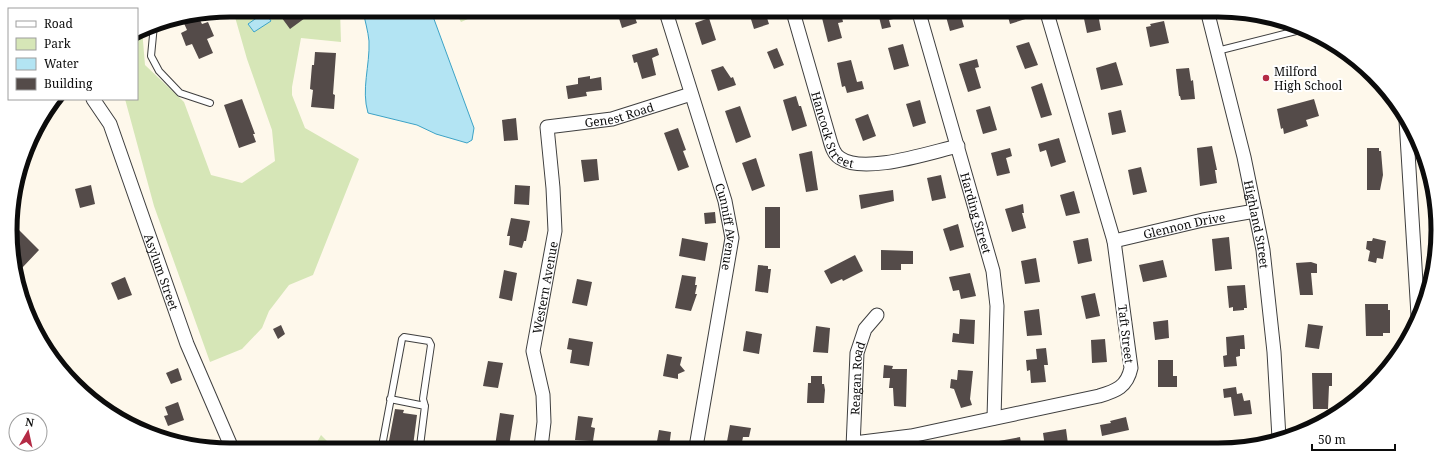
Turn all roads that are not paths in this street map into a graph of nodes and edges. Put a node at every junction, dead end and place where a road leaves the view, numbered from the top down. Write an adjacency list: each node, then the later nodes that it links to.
1 (668, 17): 9 (street, Cunniff Avenue)
2 (794, 17): 14 (street, Hancock Street)
3 (920, 17): 14 (street, Harding Street)
4 (1048, 17): 16 (street, Taft Street)
5 (1209, 17): 8 (street, Highland Street)
6 (153, 31): 10 (lane)
7 (1295, 31): 8 (lane)
8 (1217, 51): 15 (street, Highland Street)
9 (691, 94): 12 (street, Genest Road); 27 (street, Cunniff Avenue)
10 (210, 103)
11 (102, 105): 23 (street, Asylum Street)
12 (547, 127): 26 (street, Western Avenue)
13 (1406, 132): 17 (street)
14 (958, 146): 21 (street, Harding Street)
15 (1255, 211): 16 (street, Glennon Drive); 22 (street, Highland Street)
16 (1114, 241): 21 (street, Taft Street)
17 (1417, 305)
18 (877, 315): 28 (street, Reagan Road)
19 (390, 399): 20 (lane); 20 (lane); 24 (lane)
20 (425, 406): 25 (lane)
21 (994, 418): 29 (street, Taft Street)
22 (1279, 434)
23 (230, 443)
24 (383, 443)
25 (420, 443)
26 (541, 443)
27 (697, 443)
28 (853, 443)
29 (866, 443)

